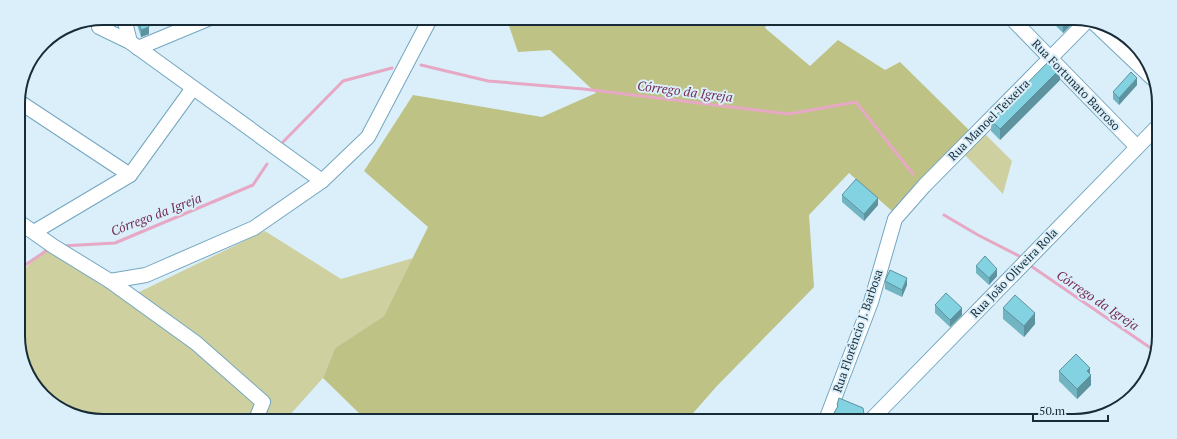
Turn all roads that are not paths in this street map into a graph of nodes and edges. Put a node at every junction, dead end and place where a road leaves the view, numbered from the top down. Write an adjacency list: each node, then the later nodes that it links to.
1 (127, 25): 8 (street)
2 (190, 25): 8 (street)
3 (427, 25): 16 (street)
4 (1018, 25): 9 (street, Rua Fortunato Barroso)
5 (1082, 26): 9 (street, Rua Manoel Teixeira)
6 (99, 27): 8 (street)
7 (1101, 30): 10 (street)
8 (134, 45): 11 (street)
9 (1051, 59): 14 (street, Rua Fortunato Barroso); 17 (street, Rua Manoel Teixeira)
10 (1145, 72)
11 (194, 88): 15 (street); 16 (street)
12 (25, 106): 15 (street)
13 (1152, 132): 14 (street, Rua João Oliveira Rola)
14 (1137, 147): 23 (street, Rua João Oliveira Rola)
15 (130, 175): 19 (street)
16 (322, 181): 20 (street)
17 (894, 219): 22 (street, Rua Florêncio J. Barbosa)
18 (25, 226): 19 (street)
19 (34, 232): 20 (street)
20 (110, 281): 21 (street)
21 (259, 414)
22 (828, 414)
23 (877, 414)

